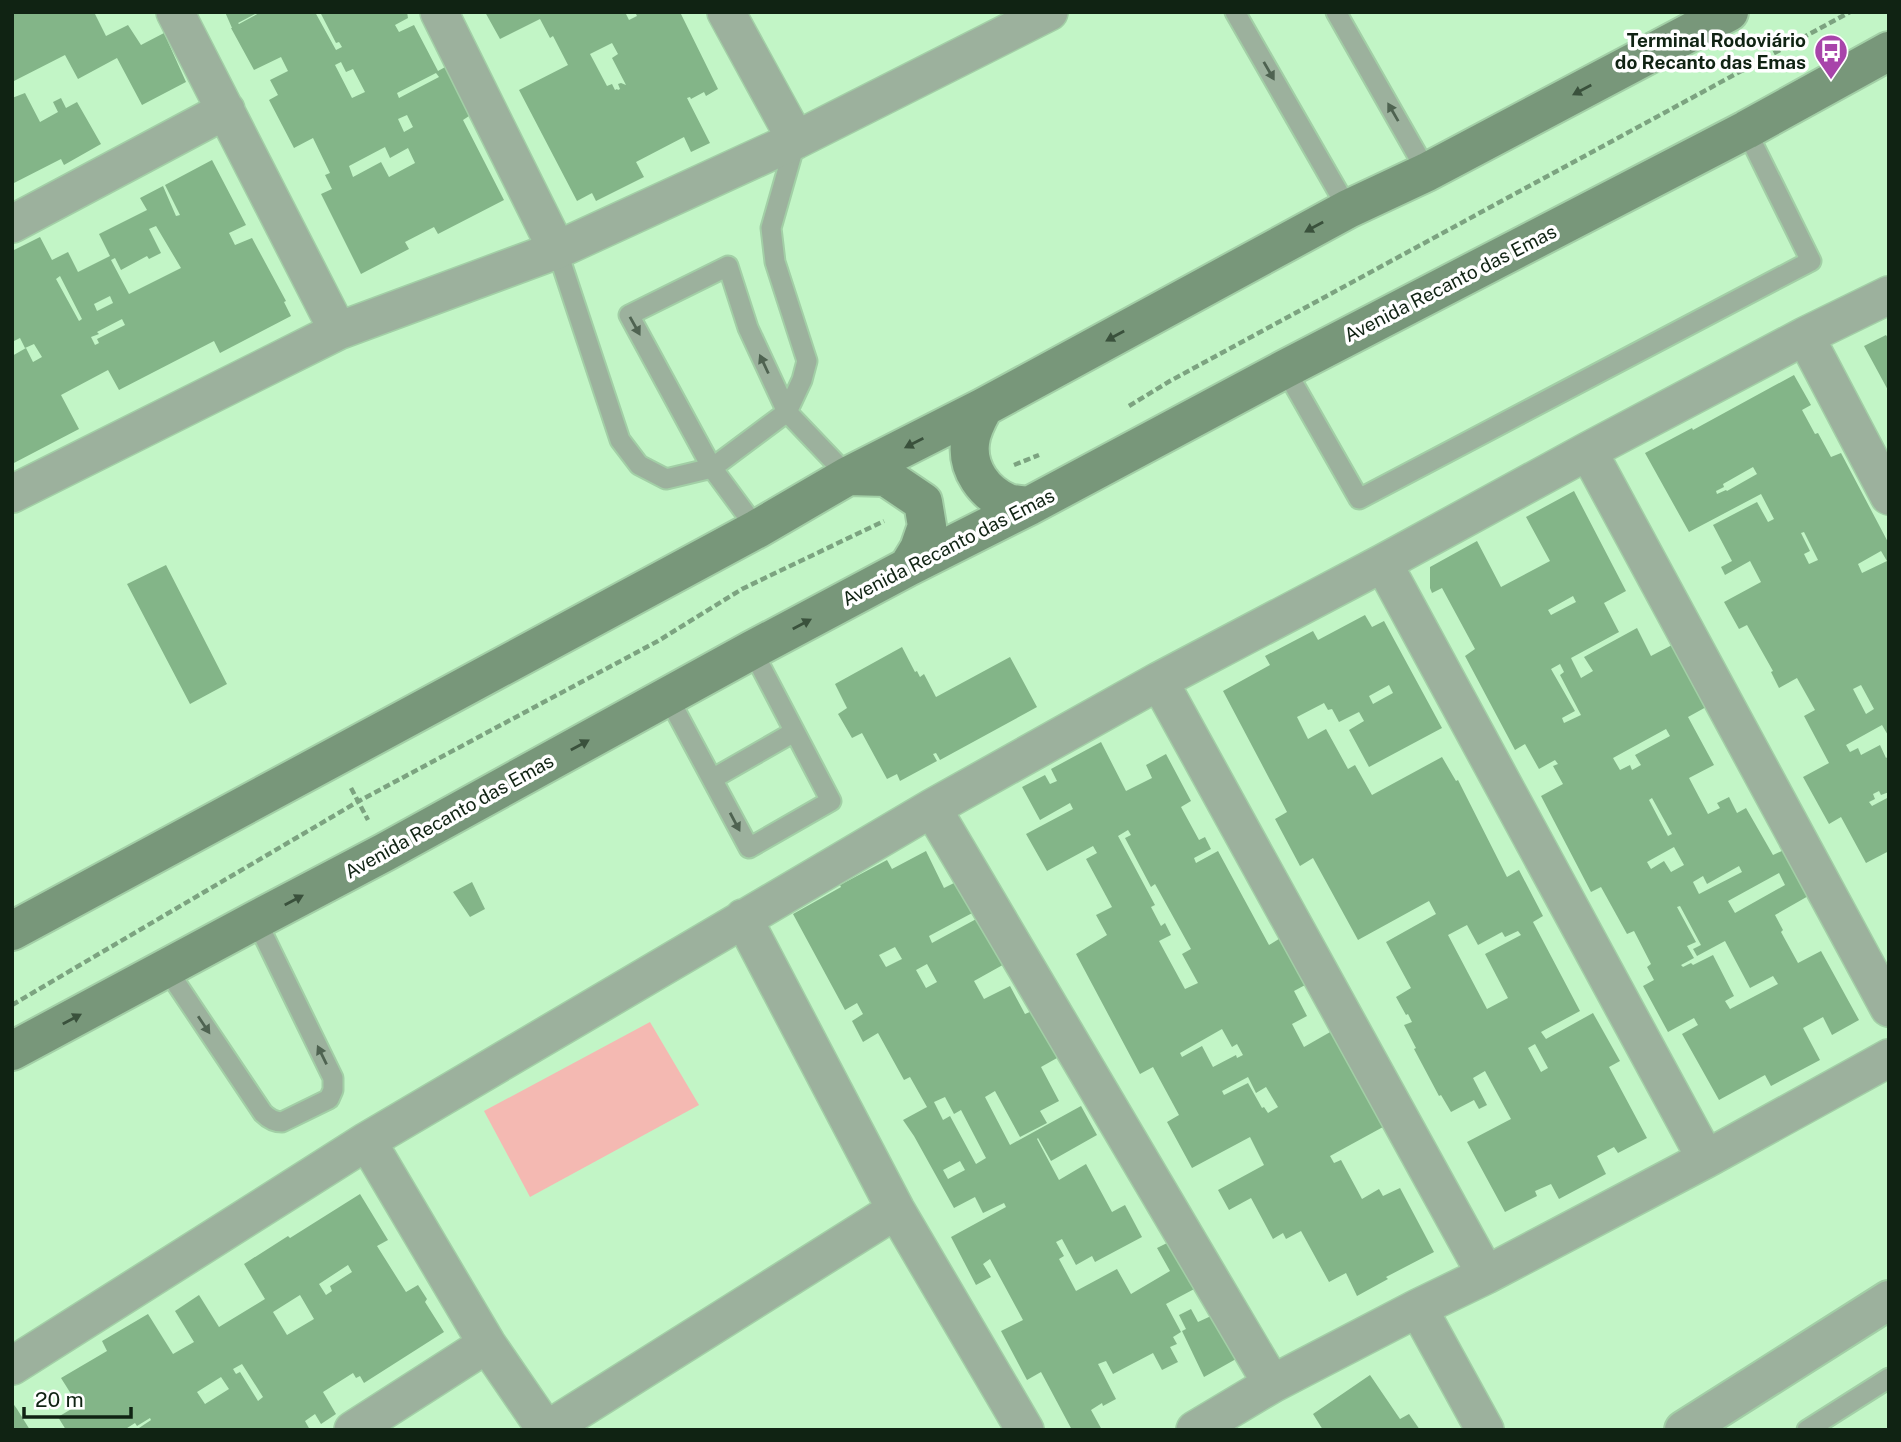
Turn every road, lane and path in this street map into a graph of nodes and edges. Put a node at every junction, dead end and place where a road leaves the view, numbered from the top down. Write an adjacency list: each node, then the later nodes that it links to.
1 (175, 12): 9 (street)
2 (439, 12): 15 (street)
3 (726, 12): 11 (street)
4 (1235, 12): 13 (lane, one-way to 13)
5 (1336, 12): 12 (lane, one-way to 5)
6 (1729, 12): 12 (main road, one-way to 12)
7 (1032, 16): 11 (street)
8 (1889, 51): 10 (main road, Avenida Recanto das Emas)
9 (226, 110): 14 (street); 17 (street)
10 (1745, 130): 19 (main road, Avenida Recanto das Emas); 19 (lane)
11 (796, 140): 15 (street); 21 (lane)
12 (1427, 172): 13 (main road)
13 (1348, 209): 20 (main road, one-way to 20)
14 (12, 224)
15 (557, 250): 17 (street); 23 (lane)
16 (1889, 295): 18 (street)
17 (338, 331): 25 (street)
18 (1805, 336): 22 (street); 26 (street)
19 (1285, 369): 27 (main road, Avenida Recanto das Emas)
20 (985, 407): 24 (main road, one-way to 24); 27 (main road)
21 (787, 412): 23 (lane); 23 (lane, one-way to 23); 24 (lane)
22 (1588, 451): 29 (street); 43 (street)
23 (712, 468): 28 (lane)
24 (848, 476): 28 (main road); 30 (main road)
25 (12, 494)
26 (1889, 496)
27 (1030, 506): 30 (main road, Avenida Recanto das Emas)
28 (757, 529): 35 (main road)
29 (1383, 563): 32 (street); 47 (street)
30 (908, 567): 31 (main road, Avenida Recanto das Emas, one-way to 30)
31 (752, 650): 33 (main road, Avenida Recanto das Emas); 34 (lane)
32 (1159, 681): 37 (street); 49 (street)
33 (668, 697): 36 (lane); 38 (main road, Avenida Recanto das Emas, one-way to 33)
34 (794, 732): 36 (lane); 36 (lane, one-way to 34)
35 (334, 758): 38 (path); 41 (main road)
36 (712, 779)
37 (932, 807): 39 (street); 55 (street)
38 (385, 852): 40 (main road, Avenida Recanto das Emas, one-way to 38)
39 (743, 918): 46 (street); 48 (street)
40 (256, 920): 42 (main road, Avenida Recanto das Emas); 42 (lane, one-way to 40)
41 (12, 931)
42 (166, 968): 44 (main road, Avenida Recanto das Emas, one-way to 42)
43 (1889, 1008)
44 (12, 1051)
45 (1889, 1058): 47 (street)
46 (367, 1141): 52 (street); 53 (street)
47 (1706, 1159): 49 (street)
48 (896, 1210): 57 (street); 58 (street)
49 (1486, 1275): 51 (street)
50 (1889, 1300): 61 (street)
51 (1418, 1308): 55 (street); 60 (street)
52 (487, 1344): 56 (street); 57 (street)
53 (12, 1366)
54 (1889, 1378): 62 (lane)
55 (1272, 1384): 59 (street)
56 (353, 1430)
57 (547, 1430)
58 (1025, 1430)
59 (1195, 1430)
60 (1485, 1430)
61 (1684, 1430)
62 (1807, 1430)

